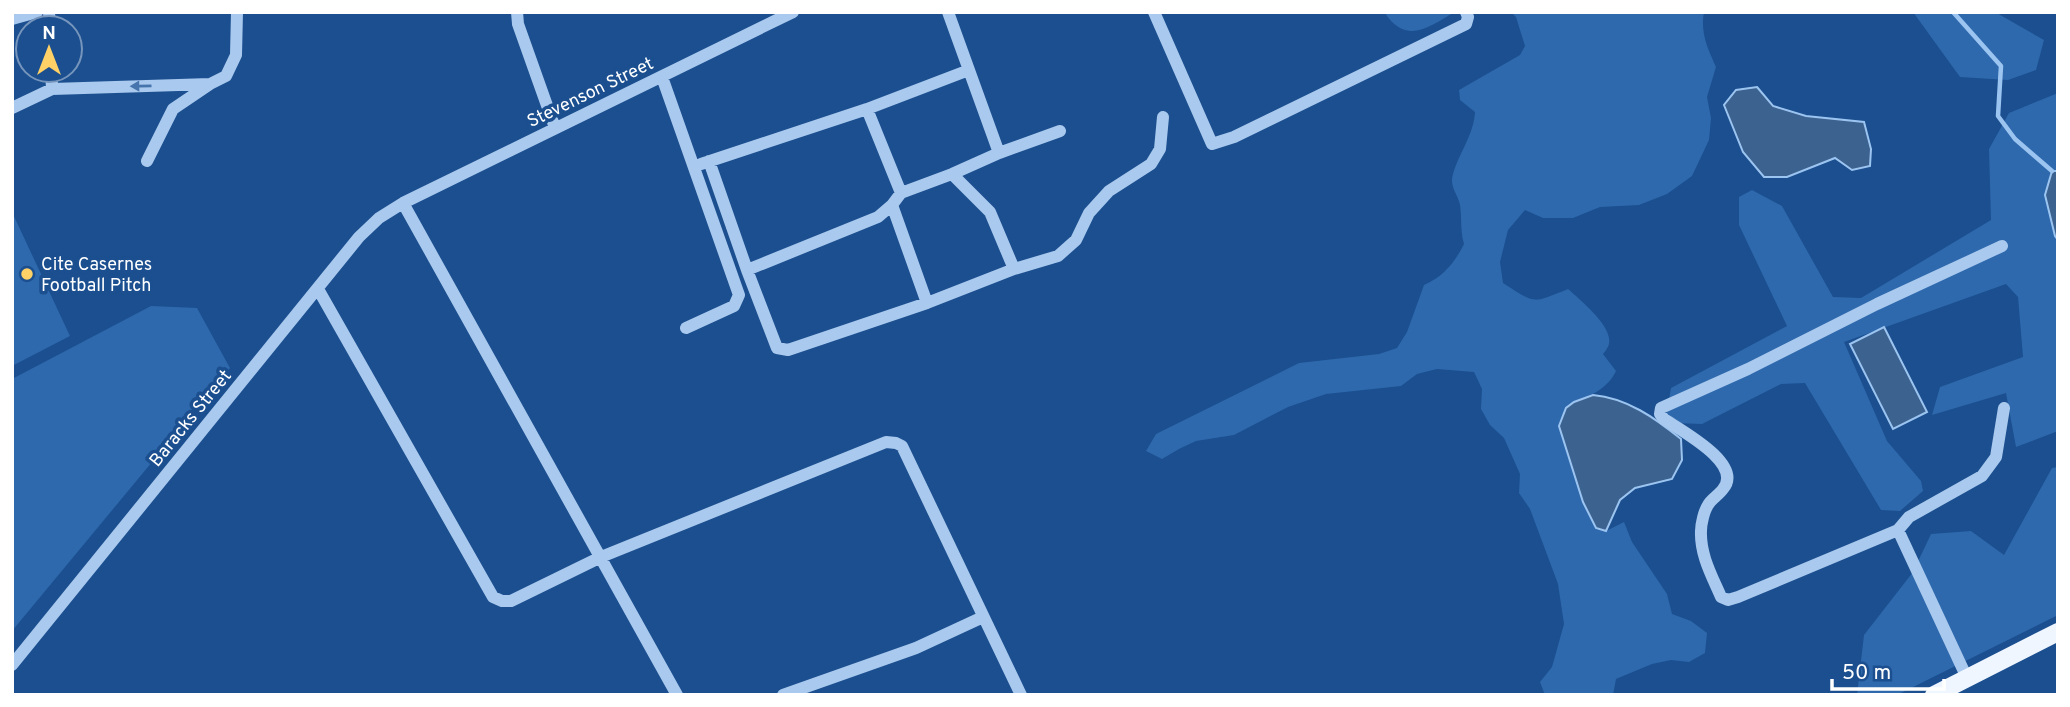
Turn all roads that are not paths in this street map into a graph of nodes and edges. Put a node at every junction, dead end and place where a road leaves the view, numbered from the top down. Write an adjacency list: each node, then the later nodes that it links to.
1 (37, 12): 8 (street)
2 (237, 12): 12 (street)
3 (517, 12): 17 (street)
4 (793, 12): 10 (street, Stevenson Street)
5 (948, 12): 9 (street)
6 (1154, 12): 7 (street)
7 (1466, 12)
8 (12, 19)
9 (969, 70): 15 (street); 19 (street)
10 (662, 77): 17 (street, Stevenson Street); 22 (street)
11 (52, 84): 13 (street)
12 (210, 84): 13 (street, one-way to 13); 20 (street)
13 (52, 89): 14 (street)
14 (12, 108)
15 (867, 108): 21 (street); 24 (street)
16 (1163, 117): 28 (street)
17 (555, 128): 25 (street, Stevenson Street)
18 (1060, 131): 19 (street)
19 (999, 153): 23 (street)
20 (147, 161)
21 (709, 161): 22 (street); 29 (street)
22 (694, 167): 32 (street)
23 (952, 174): 24 (street); 28 (street)
24 (901, 193): 26 (street)
25 (402, 203): 30 (street, Baracks Street); 35 (street)
26 (892, 205): 29 (street); 31 (street)
27 (2002, 246): 34 (street)
28 (1014, 269): 31 (street)
29 (747, 270): 31 (street)
30 (317, 289): 35 (street); 38 (street, Baracks Street)
31 (928, 303)
32 (686, 328)
33 (2004, 408): 34 (street)
34 (1898, 530): 39 (street)
35 (601, 558): 36 (street); 40 (street)
36 (984, 617): 41 (street); 42 (street)
37 (2058, 632): 39 (main road)
38 (12, 665)
39 (1967, 678): 43 (main road)
40 (677, 695)
41 (783, 695)
42 (1021, 695)
43 (1934, 695)

